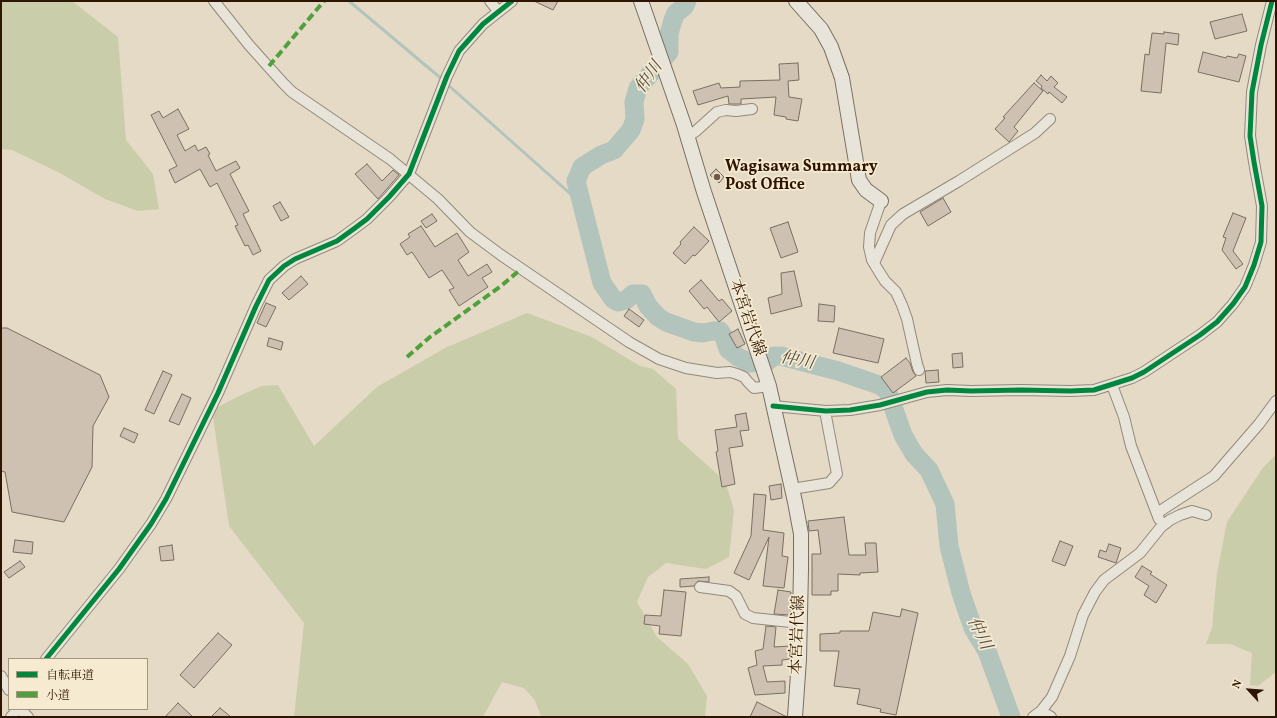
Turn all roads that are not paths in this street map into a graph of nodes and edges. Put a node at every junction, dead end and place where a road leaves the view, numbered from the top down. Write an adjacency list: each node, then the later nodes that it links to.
1 (214, 1): 11 (street)
2 (490, 1): 7 (street)
3 (512, 1): 7 (street)
4 (641, 1): 10 (main road, 本宮岩代線)
5 (796, 1): 12 (main road)
6 (1272, 1): 15 (street)
7 (498, 12): 11 (street)
8 (752, 109): 10 (street)
9 (1050, 119): 13 (street)
10 (687, 137): 16 (main road, 本宮岩代線)
11 (409, 174): 16 (street); 26 (street)
12 (881, 201): 13 (street)
13 (874, 263): 14 (street)
14 (919, 370)
15 (1112, 385): 19 (street); 21 (street)
16 (770, 386): 18 (main road, 本宮岩代線)
17 (1276, 401): 21 (street)
18 (773, 406): 19 (street); 20 (main road, 本宮岩代線)
19 (825, 411): 20 (street)
20 (792, 489): 25 (main road, 本宮岩代線)
21 (1157, 513): 23 (street)
22 (1206, 515): 23 (street)
23 (1161, 527): 30 (street)
24 (700, 587): 25 (street)
25 (800, 623): 32 (main road, 本宮岩代線)
26 (47, 658)
27 (1, 676): 28 (street)
28 (8, 688)
29 (20, 710): 31 (street)
30 (1037, 714): 33 (street)
31 (28, 717)
32 (795, 717)
33 (1051, 717)

